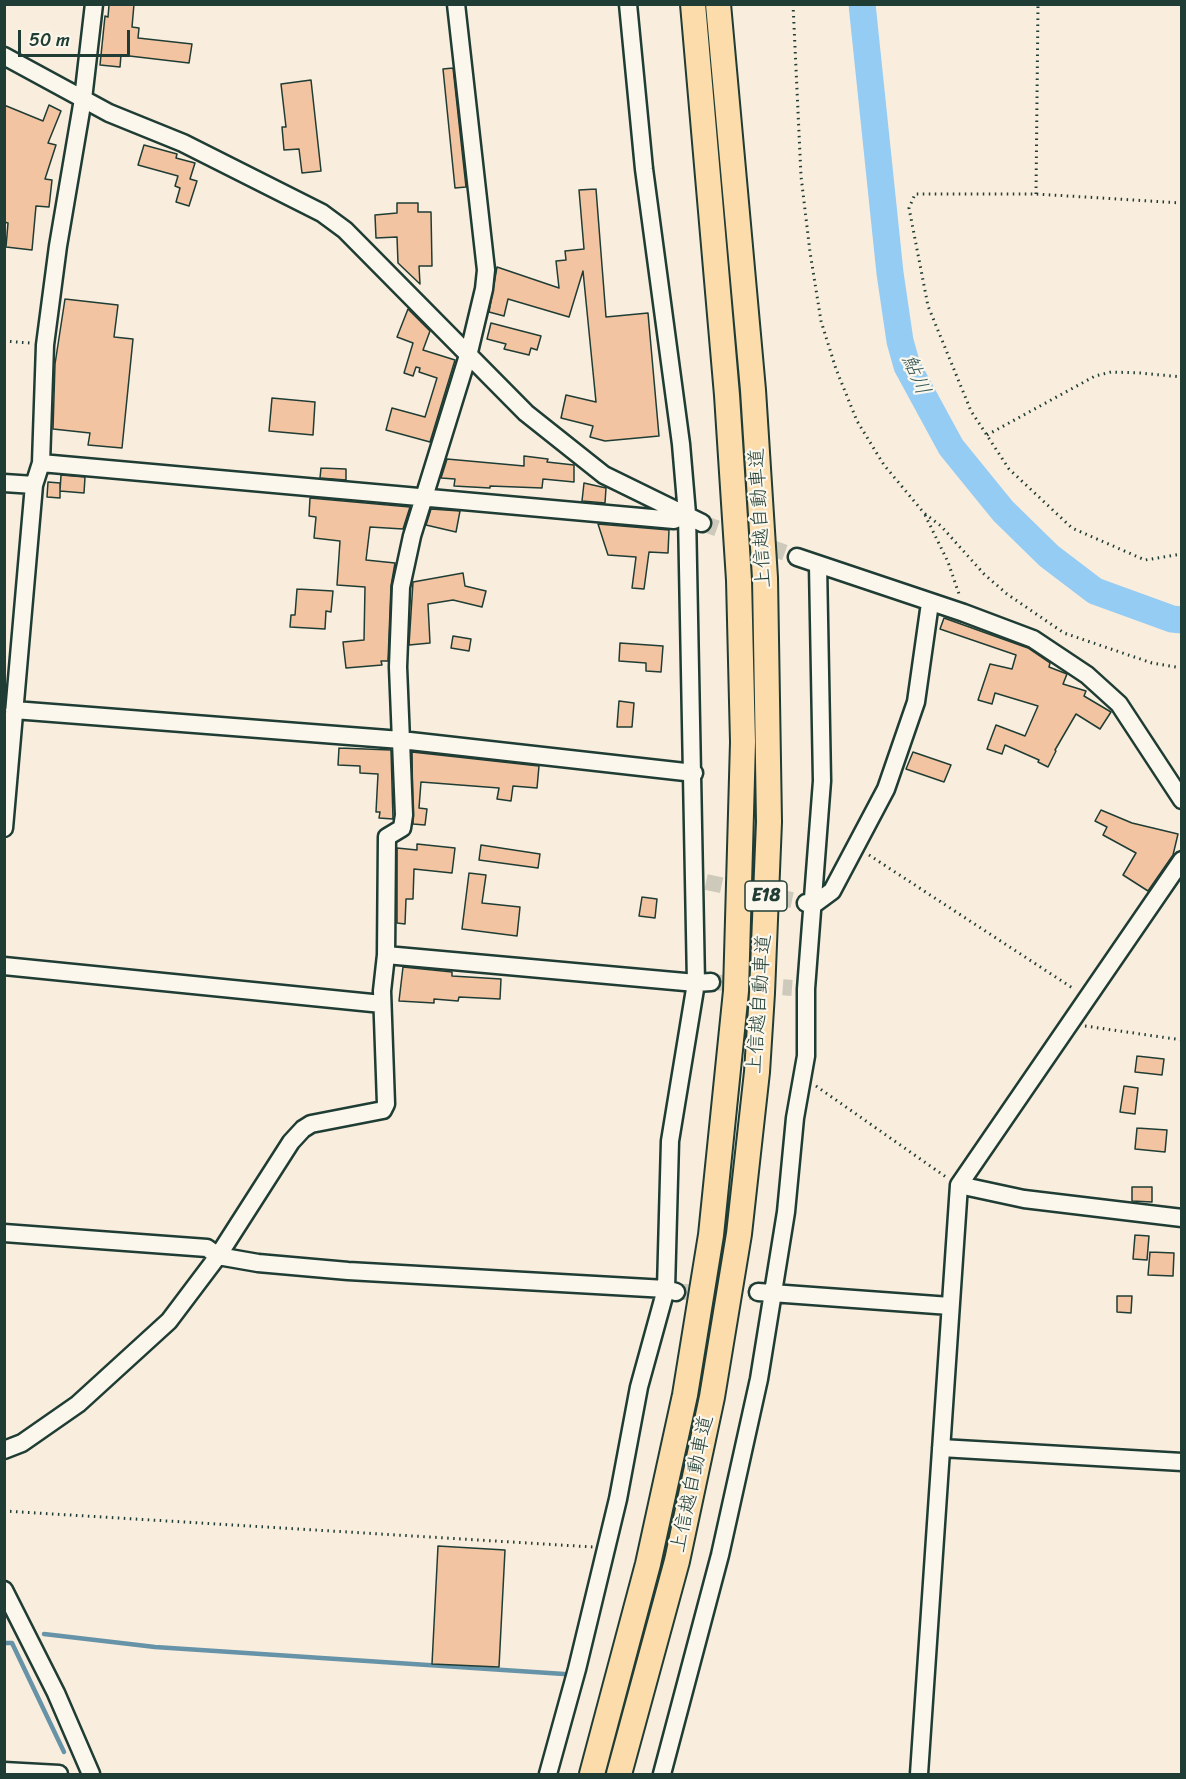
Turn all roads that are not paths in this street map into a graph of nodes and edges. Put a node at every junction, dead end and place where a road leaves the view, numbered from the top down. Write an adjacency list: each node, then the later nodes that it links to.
1 (94, 4): 7 (street)
2 (456, 4): 8 (street)
3 (628, 4): 13 (street)
4 (693, 4): 44 (highway, 上信越自動車道 / E18)
5 (718, 4): 45 (highway, 上信越自動車道 / E18)
6 (4, 56): 7 (street)
7 (83, 99): 8 (street); 9 (street)
8 (468, 352): 12 (street); 13 (street)
9 (41, 463): 11 (street); 12 (street)
10 (4, 483): 11 (street)
11 (34, 485): 17 (street)
12 (423, 498): 13 (street); 18 (street)
13 (695, 518): 20 (street)
14 (797, 557): 15 (street)
15 (818, 565): 16 (street); 24 (street)
16 (930, 603): 21 (street); 24 (street)
17 (14, 710): 18 (street); 19 (street)
18 (401, 740): 20 (street); 25 (street)
19 (8, 742): 22 (street)
20 (694, 773): 27 (street)
21 (1182, 800)
22 (4, 828)
23 (1182, 860): 29 (street)
24 (809, 904): 34 (street)
25 (386, 955): 27 (street); 28 (street)
26 (4, 966): 28 (street)
27 (704, 982): 33 (street)
28 (382, 1004): 32 (street)
29 (959, 1185): 30 (street); 35 (street)
30 (1182, 1218)
31 (4, 1233): 32 (street)
32 (219, 1256): 33 (street); 37 (street)
33 (671, 1290): 43 (street)
34 (766, 1292): 35 (street); 46 (street)
35 (950, 1306): 36 (street)
36 (941, 1448): 38 (street); 47 (street)
37 (4, 1450)
38 (1182, 1462)
39 (4, 1590): 42 (street)
40 (4, 1771): 41 (street)
41 (59, 1774)
42 (91, 1774)
43 (548, 1774)
44 (592, 1774)
45 (619, 1774)
46 (662, 1774)
47 (919, 1774)

